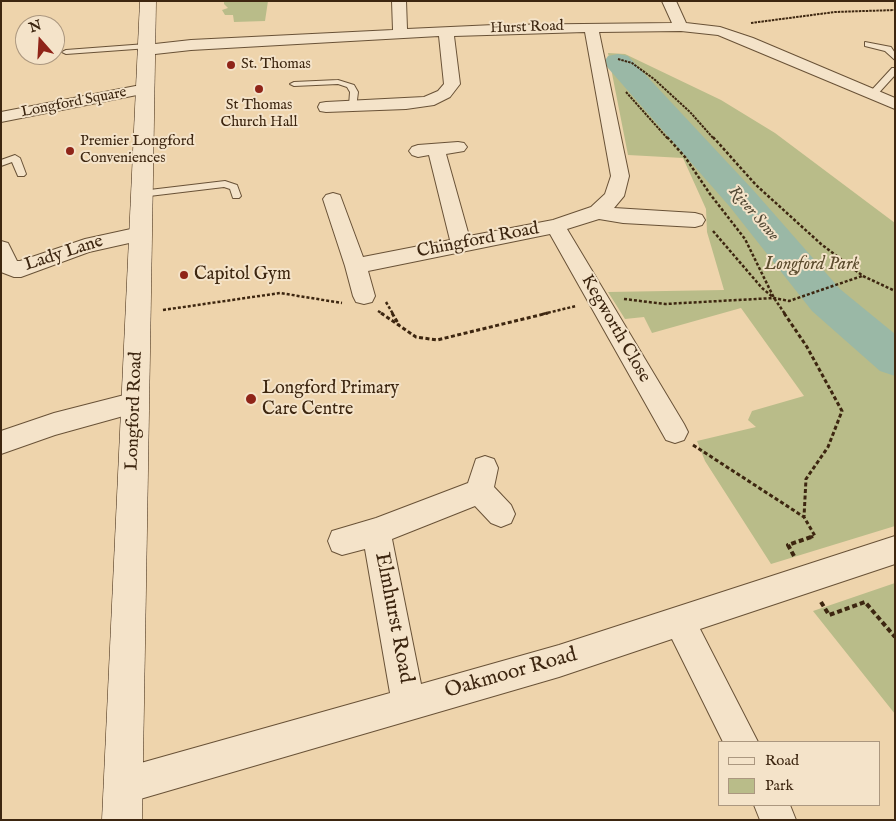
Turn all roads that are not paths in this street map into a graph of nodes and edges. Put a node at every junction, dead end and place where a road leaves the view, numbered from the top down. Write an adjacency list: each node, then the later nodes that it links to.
1 (148, 1): 9 (main road, Longford Road)
2 (399, 1): 7 (street)
3 (669, 1): 5 (street)
4 (591, 27): 5 (street, Hurst Road); 6 (street, Hurst Road); 26 (street, Chingford Road)
5 (681, 27): 15 (street, Hurst Road)
6 (446, 32): 7 (street, Hurst Road); 17 (street)
7 (400, 34): 9 (street, Hurst Road)
8 (868, 44): 11 (lane)
9 (146, 48): 10 (lane); 14 (main road, Longford Road)
10 (66, 52)
11 (895, 58)
12 (895, 70): 15 (lane)
13 (294, 84): 17 (lane)
14 (146, 89): 19 (street, Longford Square); 23 (main road, Longford Road)
15 (872, 95): 16 (street, Hurst Road)
16 (895, 104)
17 (353, 106): 18 (street)
18 (326, 107)
19 (1, 118)
20 (458, 147): 30 (street)
21 (1, 163): 22 (lane)
22 (21, 174)
23 (142, 194): 24 (lane); 29 (main road, Longford Road)
24 (236, 196)
25 (333, 198): 32 (street)
26 (598, 212): 27 (street, Chingford Road); 28 (street, Chingford Road)
27 (695, 220)
28 (555, 226): 30 (street, Chingford Road); 35 (street, Kegworth Close)
29 (140, 234): 31 (street, Lady Lane); 34 (main road, Longford Road)
30 (462, 244): 32 (street, Chingford Road)
31 (1, 248)
32 (356, 266): 33 (street)
33 (364, 296)
34 (136, 403): 36 (street); 44 (main road, Longford Road)
35 (675, 432)
36 (1, 443)
37 (501, 514): 38 (street, Elmhurst Road)
38 (376, 532): 39 (street, Elmhurst Road); 42 (street, Elmhurst Road)
39 (342, 542)
40 (895, 550): 41 (street, Oakmoor Road)
41 (680, 622): 42 (street, Oakmoor Road); 43 (street)
42 (409, 704): 44 (street, Oakmoor Road)
43 (741, 741)
44 (122, 803)
45 (772, 806): 46 (street)
46 (778, 820)

